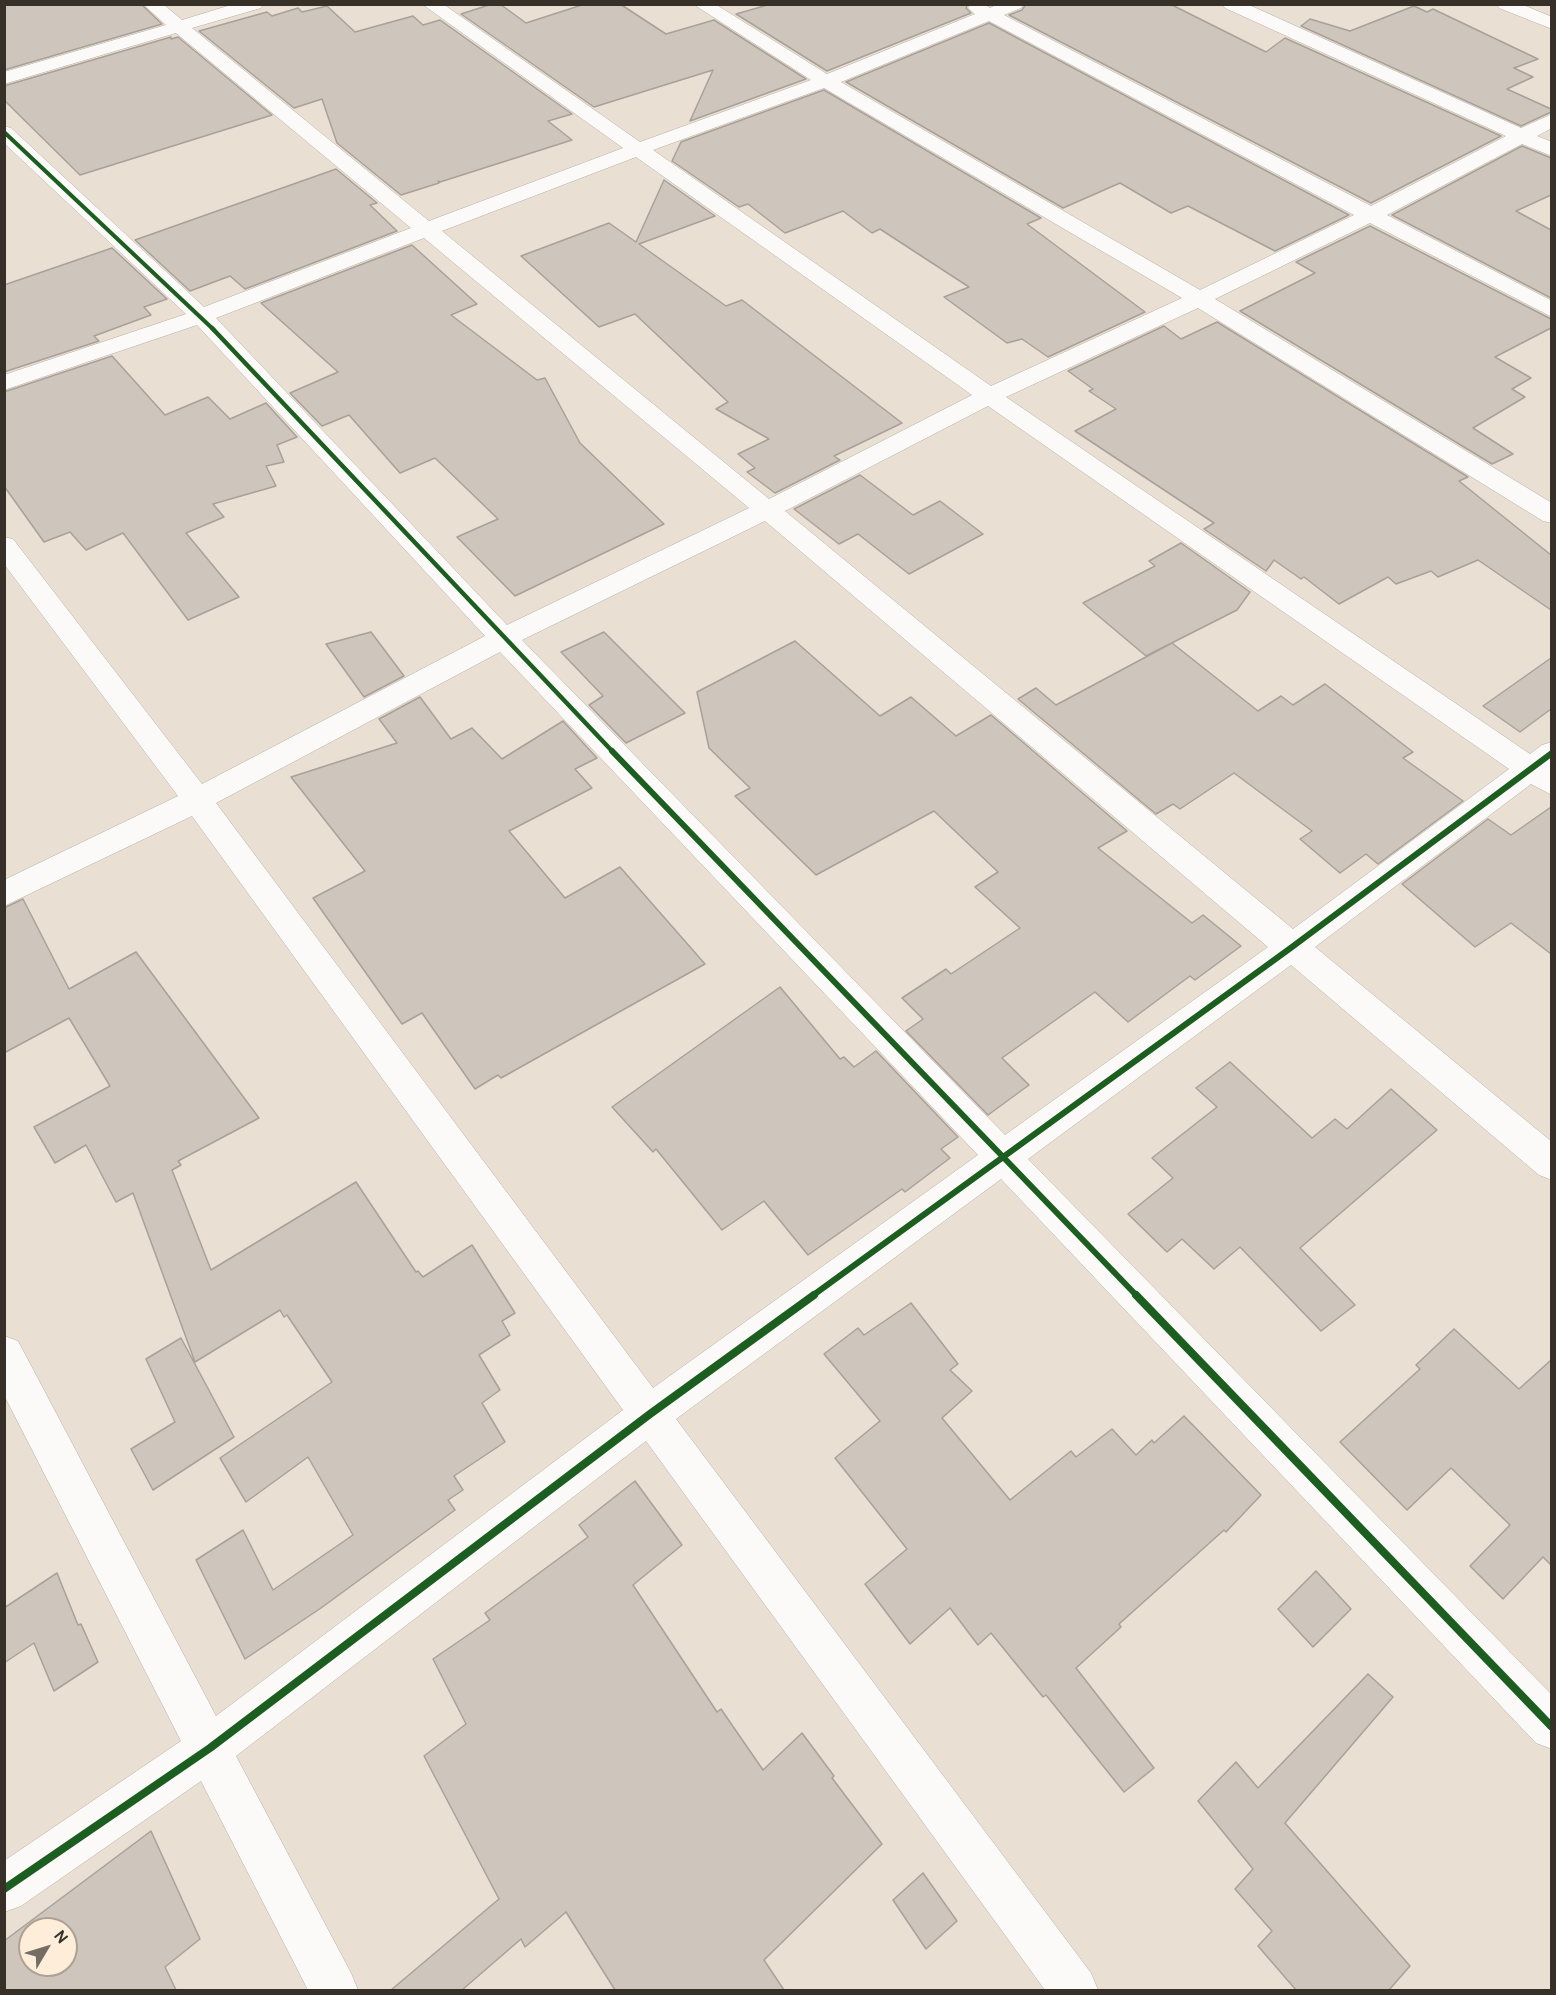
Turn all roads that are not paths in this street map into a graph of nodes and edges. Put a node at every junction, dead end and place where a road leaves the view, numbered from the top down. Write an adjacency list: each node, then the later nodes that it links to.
1 (152, 4): 11 (street)
2 (255, 4): 11 (street)
3 (431, 4): 17 (street)
4 (702, 4): 13 (street)
5 (970, 4): 9 (street)
6 (1015, 4): 9 (street)
7 (1231, 4): 16 (street)
8 (1504, 4): 10 (street)
9 (990, 14): 13 (street); 19 (street)
10 (1551, 24)
11 (179, 27): 12 (street); 20 (street)
12 (4, 78)
13 (826, 81): 17 (street); 21 (street)
14 (1551, 120): 16 (street)
15 (4, 132): 23 (street)
16 (1520, 136): 18 (street); 19 (street)
17 (638, 149): 20 (street); 25 (street)
18 (1551, 150)
19 (1372, 214): 21 (street); 22 (street)
20 (428, 230): 23 (street); 26 (street)
21 (1199, 299): 25 (street); 27 (street)
22 (1551, 310)
23 (201, 316): 24 (street); 29 (street)
24 (4, 383)
25 (989, 396): 26 (street); 30 (street)
26 (767, 510): 29 (street); 33 (street)
27 (1551, 514)
28 (4, 545): 31 (street)
29 (503, 638): 31 (street); 34 (street)
30 (1544, 769): 33 (street)
31 (197, 800): 32 (street); 37 (street)
32 (4, 894)
33 (1292, 947): 34 (street); 35 (street)
34 (1003, 1158): 37 (street); 38 (street)
35 (1551, 1164)
36 (4, 1354): 39 (street)
37 (650, 1414): 39 (street); 42 (street)
38 (1551, 1726)
39 (210, 1748): 40 (street); 41 (street)
40 (4, 1889)
41 (334, 1990)
42 (1074, 1990)

